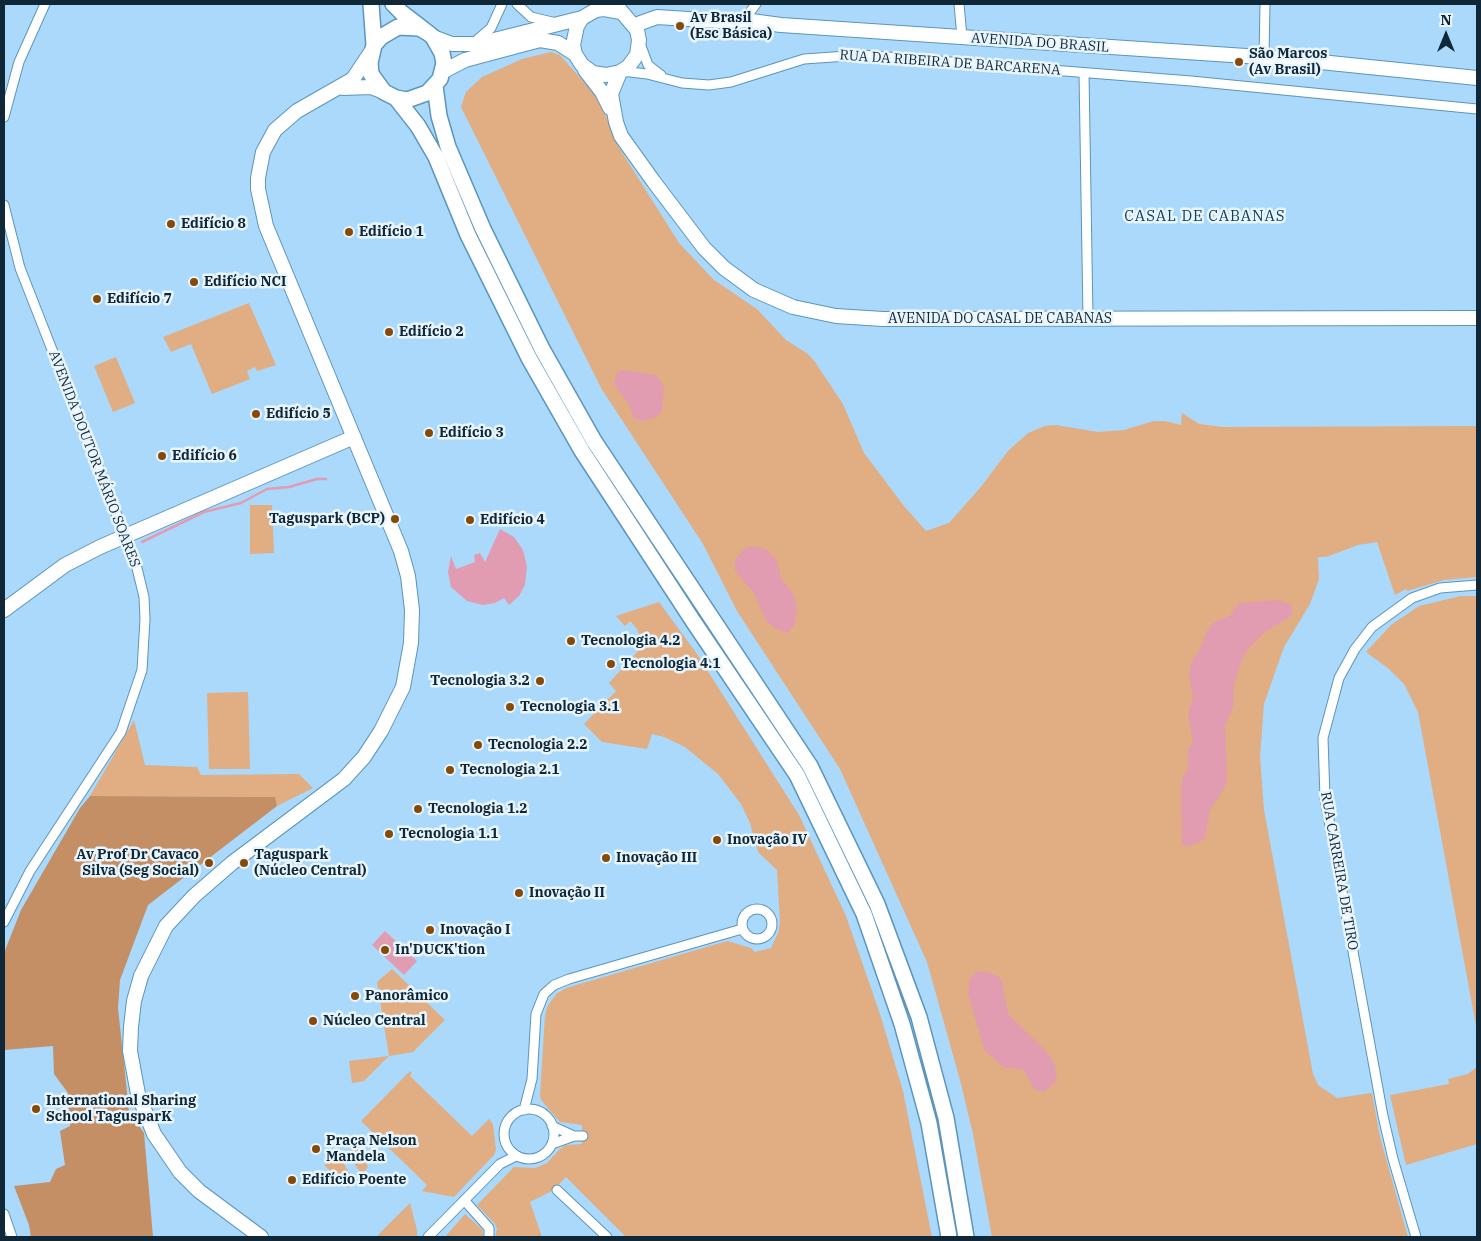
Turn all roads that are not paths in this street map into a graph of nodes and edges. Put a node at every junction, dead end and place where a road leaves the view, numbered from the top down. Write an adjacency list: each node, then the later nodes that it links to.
1 (45, 4): 30 (street)
2 (371, 4): 17 (main road)
3 (393, 4): 13 (main road)
4 (502, 4): 16 (street)
5 (516, 4): 10 (street)
6 (756, 4): 11 (street)
7 (959, 4): 14 (street)
8 (1265, 4): 18 (street)
9 (618, 8): 10 (street); 12 (street)
10 (585, 14): 16 (street); 19 (street)
11 (744, 20): 12 (street, AVENIDA DO BRASIL); 14 (street, AVENIDA DO BRASIL)
12 (635, 25): 15 (street)
13 (430, 35): 16 (street); 17 (main road); 20 (main road)
14 (962, 37): 18 (street, AVENIDA DO BRASIL)
15 (639, 40): 21 (street); 24 (street, RUA DA RIBEIRA DE BARCARENA)
16 (471, 44)
17 (373, 48): 26 (street); 27 (main road)
18 (1264, 57): 23 (street, AVENIDA DO BRASIL)
19 (578, 60): 20 (street); 21 (street); 29 (street, AVENIDA DO CASAL DE CABANAS)
20 (442, 72): 25 (main road)
21 (621, 72): 24 (street, RUA DA RIBEIRA DE BARCARENA); 29 (street, AVENIDA DO CASAL DE CABANAS)
22 (1084, 73): 24 (street, RUA DA RIBEIRA DE BARCARENA); 28 (street, RUA DA RIBEIRA DE BARCARENA); 32 (street)
23 (1477, 78)
24 (670, 80)
25 (436, 86): 27 (main road); 57 (main road)
26 (339, 89): 27 (street); 34 (street)
27 (390, 95): 56 (main road)
28 (1477, 109)
29 (614, 115): 32 (street, AVENIDA DO CASAL DE CABANAS)
30 (4, 117)
31 (4, 205): 35 (street, AVENIDA DOUTOR MÁRIO SOARES)
32 (1088, 318): 33 (street, AVENIDA DO CASAL DE CABANAS)
33 (1477, 318)
34 (354, 436): 35 (street); 52 (street)
35 (126, 535): 37 (street); 38 (street, AVENIDA DOUTOR MÁRIO SOARES)
36 (1477, 585): 58 (street, RUA CARREIRA DE TIRO)
37 (4, 610)
38 (4, 922)
39 (742, 929): 40 (street)
40 (532, 1079): 41 (street); 42 (street)
41 (524, 1110): 42 (street); 45 (street)
42 (538, 1111): 43 (street)
43 (552, 1126): 44 (street); 44 (street)
44 (552, 1144): 46 (street)
45 (506, 1145): 46 (street); 47 (street)
46 (516, 1156): 47 (street)
47 (500, 1164): 49 (street)
48 (557, 1190): 55 (street)
49 (464, 1200): 53 (street); 54 (street)
50 (4, 1214): 51 (street)
51 (12, 1237)
52 (260, 1237)
53 (428, 1237)
54 (489, 1237)
55 (607, 1237)
56 (949, 1237)
57 (966, 1237)
58 (1416, 1237)

